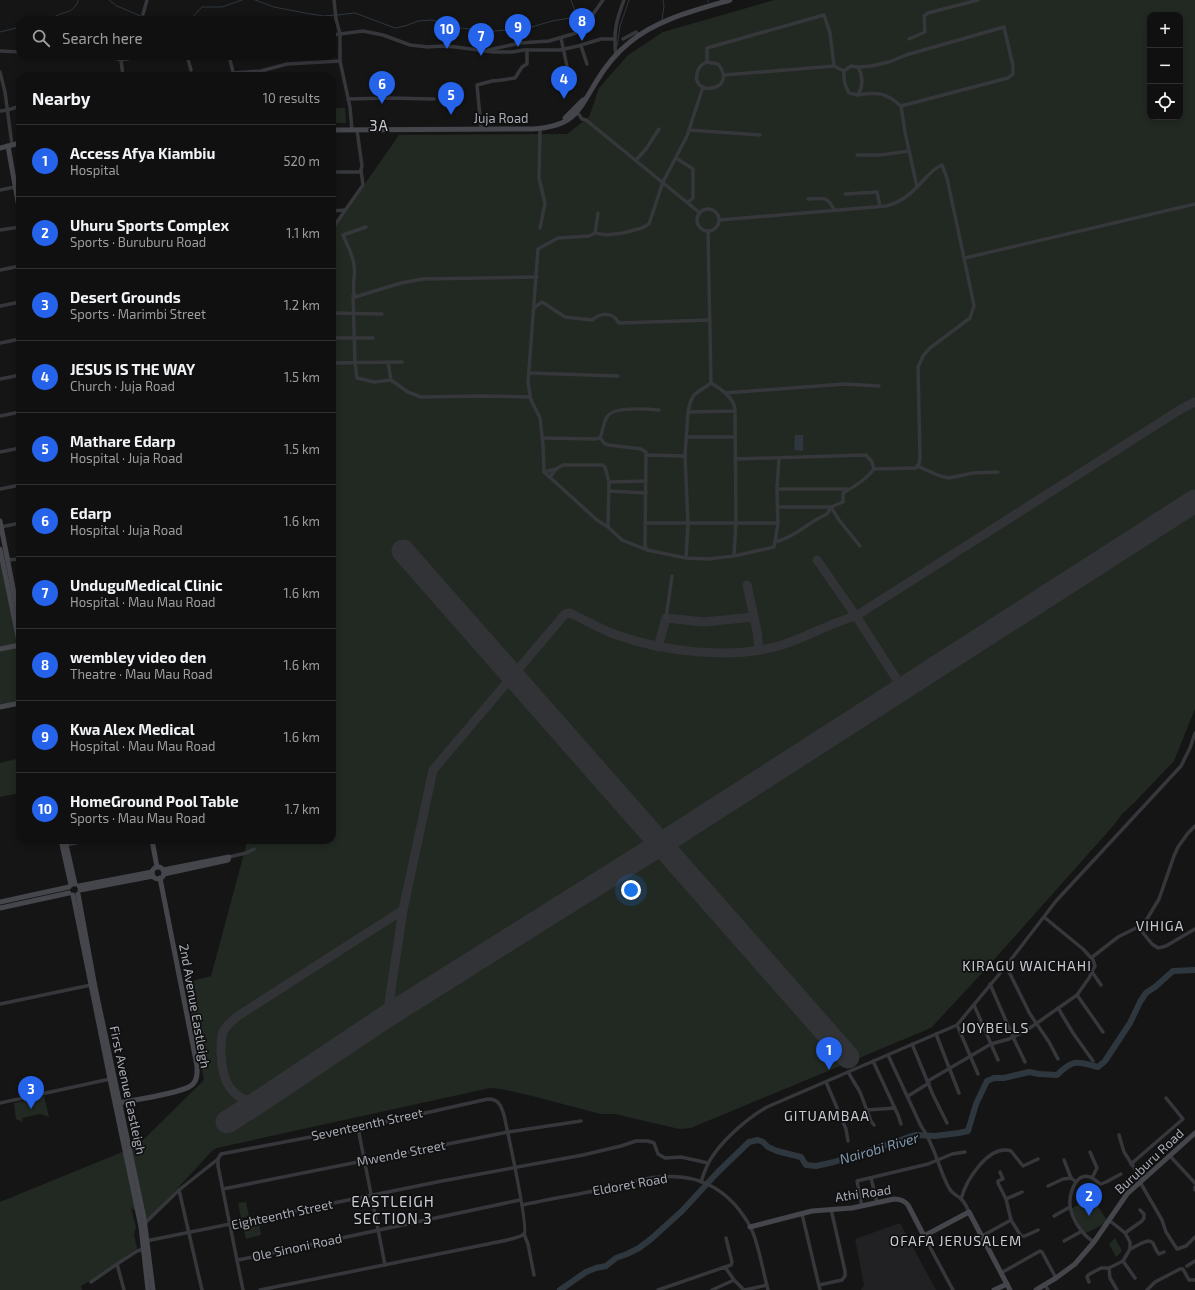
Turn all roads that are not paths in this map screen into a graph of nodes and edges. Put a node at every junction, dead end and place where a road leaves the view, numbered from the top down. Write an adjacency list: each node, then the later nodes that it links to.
1 (147, 0): 7 (street)
2 (334, 0): 8 (street)
3 (603, 0): 13 (street)
4 (624, 0): 14 (street)
5 (730, 0): 12 (main road)
6 (978, 0): 16 (street)
7 (143, 14)
8 (336, 16)
9 (336, 19): 11 (street)
10 (336, 34): 11 (street)
11 (340, 34): 21 (street); 27 (street)
12 (639, 36): 15 (street); 23 (main road)
13 (561, 38): 18 (street); 21 (street)
14 (614, 39): 17 (street); 23 (street)
15 (623, 39)
16 (910, 39)
17 (581, 46): 18 (street); 29 (street)
18 (564, 49): 20 (street); 39 (street)
19 (0, 50): 22 (street)
20 (527, 50): 21 (street); 51 (street)
21 (486, 51)
22 (16, 52)
23 (616, 56): 40 (main road)
24 (121, 60): 35 (street)
25 (188, 60): 32 (street)
26 (230, 60): 36 (street)
27 (340, 60): 37 (street); 43 (street)
28 (707, 62): 30 (street); 38 (street); 41 (street)
29 (587, 64)
30 (834, 66): 33 (street); 38 (street)
31 (858, 67): 33 (street); 42 (street); 45 (street)
32 (191, 70)
33 (844, 71): 42 (street)
34 (0, 72): 47 (street)
35 (122, 72)
36 (232, 72)
37 (254, 72)
38 (724, 75): 41 (street)
39 (569, 76)
40 (594, 86): 49 (main road); 50 (main road)
41 (703, 87): 56 (street)
42 (858, 95): 45 (street)
43 (348, 99): 44 (street); 55 (street)
44 (434, 99)
45 (901, 106): 61 (street)
46 (16, 107): 47 (street)
47 (8, 110): 48 (street); 59 (street)
48 (0, 111)
49 (577, 112): 50 (main road); 64 (street)
50 (551, 126): 52 (main road, Juja Road)
51 (480, 128): 52 (main road, Juja Road); 55 (main road, Juja Road)
52 (540, 128): 86 (street)
53 (659, 129): 64 (street)
54 (336, 130): 55 (main road, Juja Road)
55 (355, 130): 65 (street)
56 (689, 130): 57 (street); 63 (street)
57 (760, 135)
58 (16, 144): 59 (main road)
59 (10, 145): 60 (main road); 67 (main road)
60 (0, 148)
61 (909, 151): 62 (street); 70 (street)
62 (857, 155)
63 (676, 158): 68 (street); 74 (street)
64 (636, 160): 68 (street)
65 (361, 170): 66 (street); 77 (street)
66 (336, 172)
67 (16, 176)
68 (663, 182): 74 (street); 89 (street)
69 (16, 187): 71 (street)
70 (917, 187): 76 (street); 90 (street)
71 (0, 190)
72 (845, 194): 76 (street)
73 (808, 200): 78 (street)
74 (688, 202): 81 (street)
75 (1195, 204): 90 (street)
76 (880, 206): 78 (street)
77 (345, 210): 79 (street); 83 (street)
78 (834, 210): 82 (street)
79 (336, 211)
80 (598, 213): 89 (street)
81 (700, 213): 82 (street); 88 (street)
82 (719, 220): 88 (street)
83 (336, 223)
84 (16, 228): 87 (street)
85 (366, 228): 94 (street)
86 (540, 228)
87 (0, 230)
88 (708, 231): 101 (street)
89 (595, 233): 93 (street)
90 (965, 258): 135 (street)
91 (16, 267): 92 (street)
92 (0, 270)
93 (537, 277): 94 (street); 97 (street)
94 (353, 288): 99 (street)
95 (16, 303): 96 (street)
96 (0, 306)
97 (534, 307): 101 (street); 111 (street)
98 (336, 313): 99 (street)
99 (353, 314): 100 (street); 103 (street)
100 (382, 314)
101 (710, 320): 116 (street)
102 (336, 338): 103 (street)
103 (354, 338): 104 (street); 110 (street)
104 (373, 338)
105 (16, 340): 106 (street)
106 (0, 342)
107 (388, 362): 108 (street); 110 (street); 115 (street)
108 (402, 362)
109 (336, 363): 110 (street)
110 (355, 363): 115 (street)
111 (529, 372): 113 (street); 119 (street)
112 (16, 376): 114 (street)
113 (618, 376)
114 (0, 379)
115 (392, 380): 119 (street)
116 (710, 383): 118 (street); 122 (street)
117 (879, 386): 118 (street)
118 (725, 393): 121 (street)
119 (530, 397): 127 (street)
120 (659, 410): 128 (street)
121 (735, 411): 122 (street); 126 (street)
122 (688, 412): 125 (street)
123 (16, 413): 124 (street)
124 (0, 416)
125 (687, 437): 126 (street); 132 (street)
126 (735, 437): 134 (street)
127 (542, 438): 128 (street); 138 (street)
128 (600, 438): 131 (street)
129 (16, 449): 130 (street)
130 (0, 452)
131 (646, 455): 132 (street); 141 (street)
132 (685, 456): 156 (street)
133 (779, 458): 134 (street); 137 (street); 144 (street)
134 (735, 459): 151 (street)
135 (917, 466): 137 (street); 139 (street)
136 (556, 468): 138 (street); 140 (street); 142 (street)
137 (874, 469): 145 (street)
138 (544, 472): 140 (street)
139 (998, 472)
140 (550, 477): 157 (street)
141 (646, 481): 142 (street); 148 (street)
142 (608, 482): 147 (street)
143 (16, 487): 146 (street)
144 (777, 488): 145 (street); 149 (street)
145 (853, 488): 150 (street)
146 (0, 489)
147 (609, 491): 148 (street); 157 (street)
148 (646, 493): 153 (street)
149 (777, 507): 150 (street); 154 (street)
150 (831, 507): 158 (street); 159 (street)
151 (736, 522): 154 (street); 156 (street); 162 (street)
152 (16, 523): 155 (street)
153 (645, 523): 156 (street); 161 (street)
154 (778, 523): 158 (street)
155 (1, 524): 165 (main road)
156 (688, 524): 163 (street)
157 (608, 527): 161 (street)
158 (775, 542): 162 (street)
159 (860, 546)
160 (0, 549): 169 (main road)
161 (647, 550): 163 (street)
162 (734, 556): 163 (street)
163 (686, 558)
164 (16, 559): 165 (street)
165 (7, 560): 167 (main road)
166 (672, 576): 168 (street)
167 (16, 593)
168 (666, 618)
169 (16, 627)
170 (16, 647): 171 (main road)
171 (0, 649)
172 (16, 704): 173 (main road)
173 (0, 707)
174 (1195, 733): 188 (street)
175 (1195, 826): 189 (street)
176 (62, 844): 185 (main road)
177 (66, 844): 185 (main road)
178 (153, 844): 181 (main road)
179 (254, 849): 180 (street)
180 (229, 857): 182 (main road)
181 (157, 867): 182 (main road); 183 (main road)
182 (163, 872): 184 (main road)
183 (152, 874): 184 (main road); 185 (main road)
184 (160, 878): 224 (main road, 2nd Avenue Eastleigh)
185 (74, 889): 186 (main road); 187 (main road); 195 (main road, First Avenue Eastleigh); 224 (main road, First Avenue Eastleigh)
186 (0, 902)
187 (0, 908)
188 (1044, 917): 191 (street); 192 (street)
189 (1138, 927): 190 (street); 191 (street)
190 (1195, 930)
191 (1091, 958): 193 (street)
192 (1006, 966): 194 (street); 201 (street)
193 (1092, 972): 196 (street); 197 (street)
194 (990, 984): 199 (street); 205 (street)
195 (91, 985): 198 (street); 218 (main road, First Avenue Eastleigh)
196 (1101, 985)
197 (1077, 995): 200 (street); 203 (street)
198 (0, 1004)
199 (974, 1005): 202 (street); 207 (street)
200 (1058, 1008): 201 (street); 213 (street)
201 (1037, 1023): 205 (street); 210 (street)
202 (957, 1025): 204 (street); 209 (street)
203 (1103, 1032)
204 (936, 1034): 206 (street); 215 (street)
205 (1013, 1037): 207 (street); 214 (street)
206 (912, 1044): 208 (street); 220 (street)
207 (991, 1044): 209 (street); 211 (street)
208 (888, 1055): 212 (street); 222 (street)
209 (971, 1056): 215 (street); 217 (street)
210 (1058, 1059)
211 (998, 1060)
212 (873, 1061): 216 (street); 226 (street)
213 (1093, 1061)
214 (1025, 1062)
215 (949, 1070): 220 (street); 221 (street)
216 (848, 1072): 219 (street); 227 (street)
217 (978, 1074)
218 (110, 1079): 225 (street); 289 (main road, First Avenue Eastleigh)
219 (826, 1082): 236 (street); 245 (street)
220 (928, 1082): 222 (street); 229 (street)
221 (959, 1093)
222 (908, 1096): 244 (street)
223 (1166, 1098): 246 (street)
224 (119, 1102): 276 (main road, First Avenue Eastleigh)
225 (0, 1103)
226 (895, 1108): 227 (street); 230 (street)
227 (867, 1110): 231 (street)
228 (581, 1121): 233 (street, Mwende Street)
229 (947, 1123)
230 (901, 1124)
231 (874, 1125)
232 (358, 1128): 233 (street, Seventeenth Street); 240 (street, Seventeenth Street); 243 (street)
233 (508, 1132): 243 (street, Mwende Street); 247 (street)
234 (1195, 1133): 239 (main road, Buruburu Road)
235 (1119, 1134): 246 (street)
236 (848, 1142)
237 (965, 1152): 244 (street)
238 (1090, 1152): 252 (street)
239 (1170, 1156): 253 (main road, Buruburu Road); 256 (street)
240 (218, 1158): 258 (street); 259 (street, Seventeenth Street)
241 (1038, 1159): 262 (street)
242 (1064, 1160): 251 (street)
243 (365, 1161): 258 (street, Mwende Street); 261 (street)
244 (937, 1161): 250 (street); 262 (street)
245 (708, 1163): 247 (street, Eighteenth Street); 254 (street)
246 (1131, 1164): 253 (street)
247 (514, 1167): 261 (street, Eighteenth Street); 264 (street)
248 (1000, 1172): 263 (street)
249 (1121, 1174): 252 (street)
250 (871, 1178): 265 (street); 267 (street)
251 (1071, 1178): 255 (street); 257 (street)
252 (1092, 1178): 255 (street)
253 (1141, 1181): 275 (main road, Buruburu Road); 287 (street)
254 (702, 1182): 266 (street, Eldoret Road); 278 (street, Eldoret Road)
255 (1076, 1182): 268 (street)
256 (1195, 1183)
257 (1048, 1186)
258 (223, 1189): 277 (street)
259 (179, 1190): 276 (street, Seventeenth Street); 282 (street)
260 (1022, 1192): 263 (street)
261 (371, 1195): 277 (street, Eighteenth Street); 279 (street)
262 (961, 1199): 271 (street)
263 (1006, 1199): 274 (street)
264 (520, 1200): 266 (street); 279 (street, Ole Sinoni Road)
265 (877, 1202): 267 (main road, Athi Road); 285 (main road, Athi Road)
266 (522, 1205): 284 (street)
267 (862, 1206): 269 (main road, Athi Road)
268 (1070, 1207): 273 (street); 281 (street)
269 (831, 1209): 272 (main road, Athi Road); 313 (street)
270 (1140, 1210): 283 (street)
271 (969, 1212): 285 (main road); 286 (main road)
272 (802, 1214): 278 (main road, Athi Road); 313 (street)
273 (1054, 1216)
274 (1010, 1220): 280 (street); 286 (street)
275 (1109, 1220): 283 (street); 291 (main road, Buruburu Road)
276 (145, 1223): 289 (main road, First Avenue Eastleigh)
277 (230, 1224): 282 (street, Eighteenth Street); 295 (street)
278 (750, 1227): 312 (street, Eldoret Road)
279 (378, 1230): 295 (street, Ole Sinoni Road); 299 (street)
280 (1038, 1230)
281 (1082, 1231): 290 (street); 291 (street)
282 (190, 1233): 289 (street, Eighteenth Street); 318 (street)
283 (1124, 1233): 293 (street)
284 (524, 1234): 299 (street); 304 (street)
285 (924, 1236): 326 (street, Athi Road)
286 (982, 1236): 303 (main road)
287 (1195, 1237)
288 (726, 1238): 301 (street)
289 (146, 1241): 292 (main road, First Avenue Eastleigh); 317 (main road, First Avenue Eastleigh)
290 (1064, 1241)
291 (1094, 1242): 305 (main road, Buruburu Road)
292 (144, 1249): 298 (street); 316 (main road, First Avenue Eastleigh)
293 (1130, 1249): 294 (street); 296 (street)
294 (1164, 1252)
295 (238, 1260): 319 (street)
296 (1123, 1261): 302 (street); 306 (street)
297 (1195, 1261): 300 (street)
298 (117, 1264): 309 (street); 315 (street)
299 (385, 1265): 320 (street)
300 (1187, 1266)
301 (725, 1267): 307 (street); 321 (street)
302 (1109, 1268): 310 (street); 330 (street)
303 (1001, 1273): 305 (street); 311 (main road)
304 (534, 1275)
305 (1056, 1278): 314 (main road, Buruburu Road)
306 (1135, 1278)
307 (734, 1280): 322 (street); 323 (street)
308 (1195, 1280): 331 (street)
309 (91, 1282)
310 (1089, 1282)
311 (1007, 1284): 327 (main road); 328 (main road)
312 (767, 1285): 323 (street); 324 (street, Eldoret Road)
313 (819, 1285): 325 (street)
314 (1047, 1288): 329 (main road, Buruburu Road)
315 (124, 1290)
316 (148, 1290)
317 (153, 1290)
318 (202, 1290)
319 (244, 1290)
320 (260, 1290)
321 (658, 1290)
322 (712, 1290)
323 (744, 1290)
324 (768, 1290)
325 (820, 1290)
326 (953, 1290)
327 (994, 1290)
328 (1010, 1290)
329 (1036, 1290)
330 (1117, 1290)
331 (1147, 1290)

